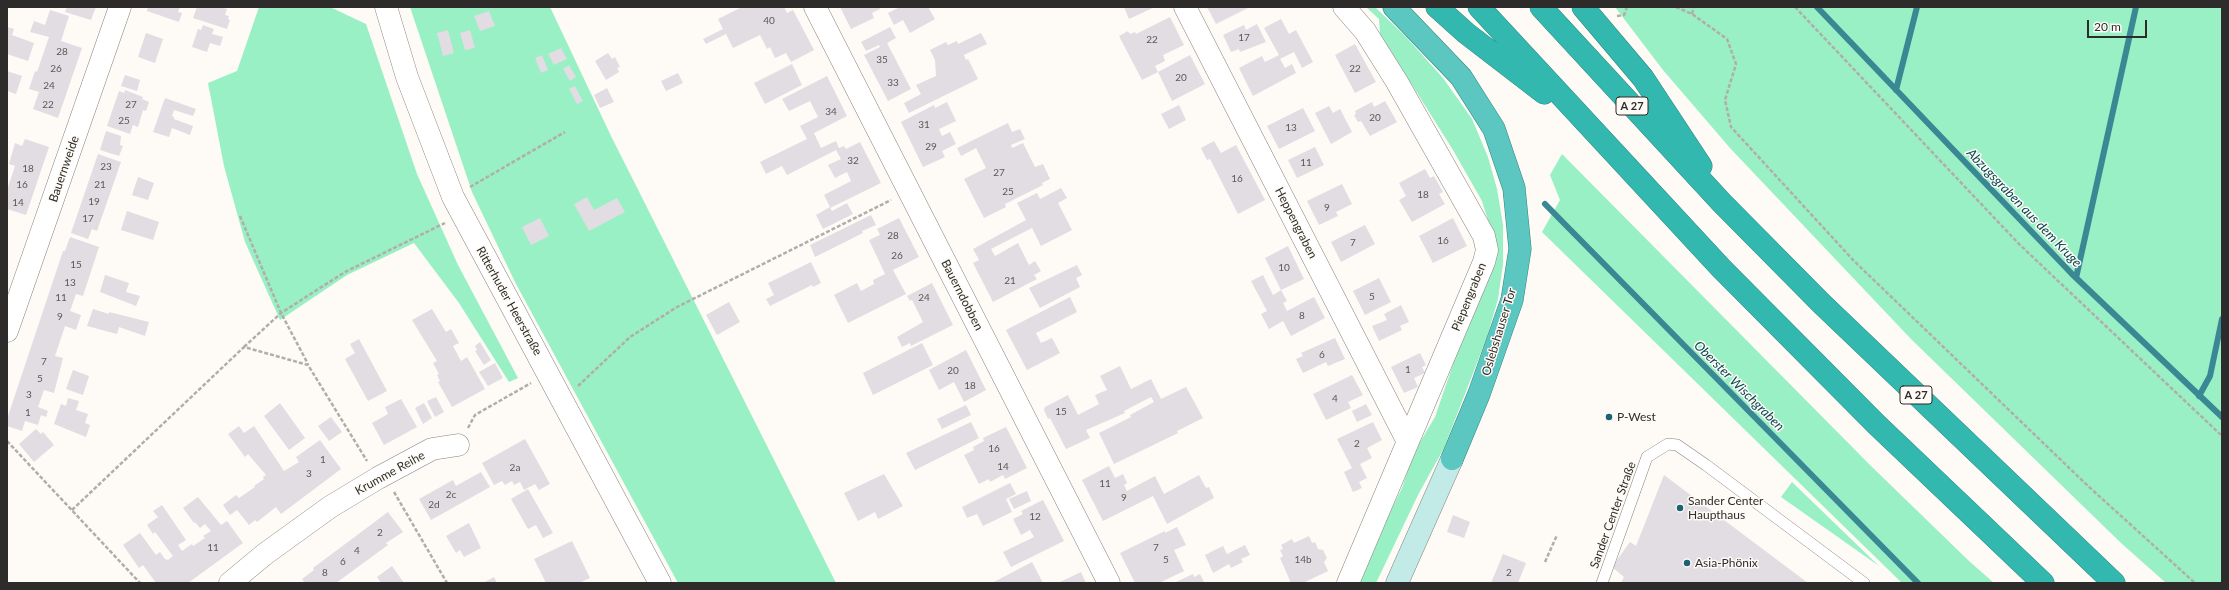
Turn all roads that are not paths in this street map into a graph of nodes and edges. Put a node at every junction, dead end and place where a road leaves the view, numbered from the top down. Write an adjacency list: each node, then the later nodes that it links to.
1 (120, 7): 13 (street, Bauernweide)
2 (386, 7): 17 (street, Ritterhuder Heerstraße)
3 (815, 7): 19 (street, Bauerndobben)
4 (1185, 7): 14 (street, Heppengraben)
5 (1344, 7): 14 (street, Piepengraben)
6 (1394, 7): 16 (highway, Oslebshauser Tor)
7 (1437, 7): 11 (highway)
8 (1479, 7): 11 (highway)
9 (1541, 7): 12 (highway, A 27)
10 (1583, 7): 12 (highway)
11 (1590, 128): 24 (highway)
12 (1723, 203): 25 (highway, A 27)
13 (7, 331)
14 (1407, 440): 20 (street, Piepengraben)
15 (458, 445): 18 (street, Krumme Reihe)
16 (1452, 459): 21 (main road, Oslebshauser Tor)
17 (656, 582)
18 (230, 583)
19 (1109, 583)
20 (1348, 583)
21 (1397, 583)
22 (1602, 583): 23 (lane, Sander Center Straße)
23 (1864, 583)
24 (2043, 583)
25 (2114, 583)

